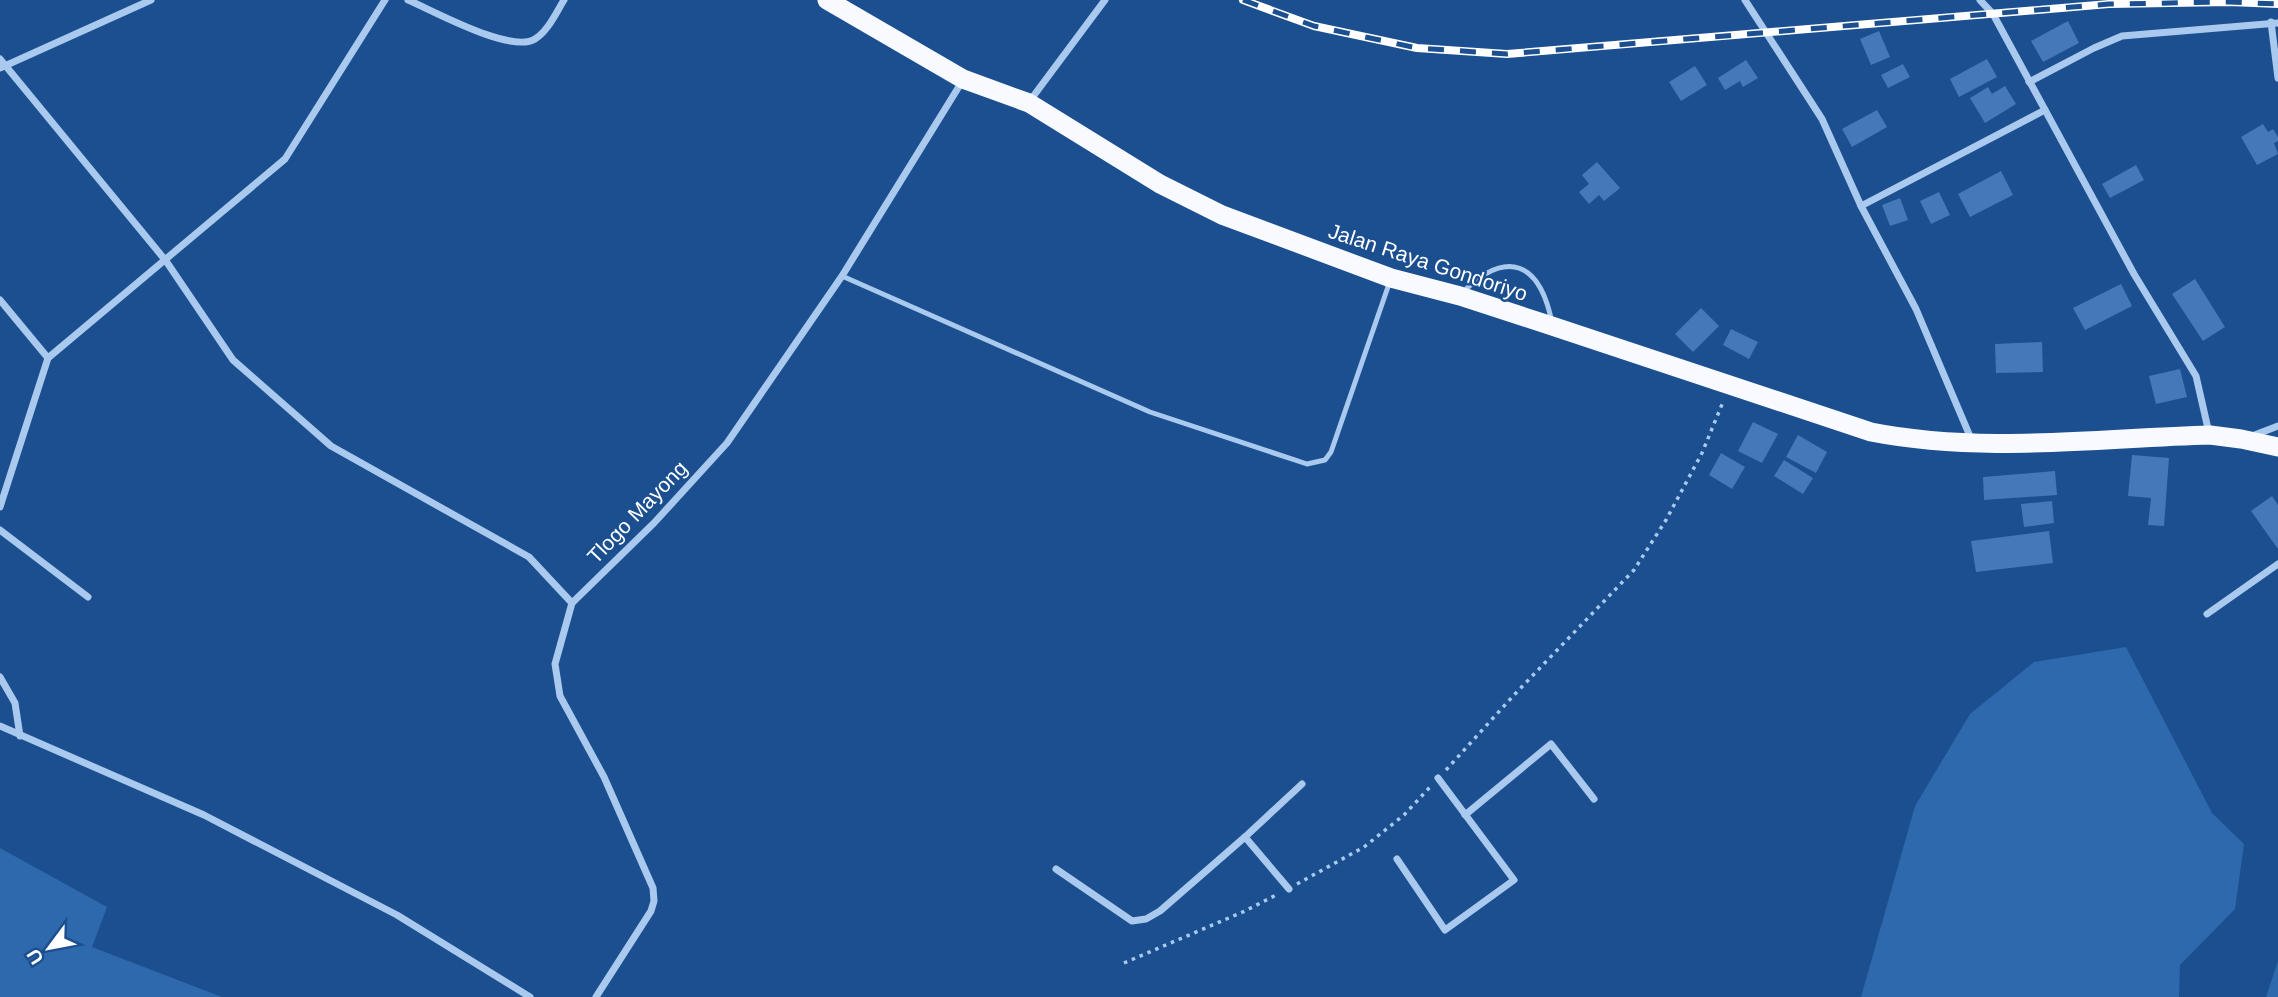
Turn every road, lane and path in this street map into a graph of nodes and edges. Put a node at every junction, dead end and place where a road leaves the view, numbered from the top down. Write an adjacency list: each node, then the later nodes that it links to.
1 (151, 0): 10 (street)
2 (385, 0): 17 (street)
3 (408, 0): 4 (street)
4 (564, 0)
5 (827, 0): 12 (highway, Jalan Raya Gondoriyo)
6 (1105, 0): 14 (street)
7 (1745, 0): 16 (street)
8 (1980, 0): 13 (street)
9 (2275, 23): 11 (street); 13 (street)
10 (1, 64): 17 (street)
11 (2278, 78)
12 (963, 79): 14 (highway, Jalan Raya Gondoriyo); 18 (street, Tlogo Mayong)
13 (2029, 82): 15 (street)
14 (1029, 103): 19 (highway, Jalan Raya Gondoriyo)
15 (2045, 110): 16 (street); 26 (street)
16 (1861, 206): 28 (street)
17 (166, 261): 23 (street); 34 (street)
18 (842, 276): 19 (lane); 34 (street, Tlogo Mayong)
19 (1391, 278): 20 (highway, Jalan Raya Gondoriyo)
20 (1460, 296): 22 (highway, Jalan Raya Gondoriyo); 22 (lane)
21 (0, 300): 23 (street)
22 (1552, 326): 24 (highway, Jalan Raya Gondoriyo)
23 (48, 358): 30 (street)
24 (1730, 384): 28 (highway, Jalan Raya Gondoriyo); 39 (path)
25 (2278, 425): 27 (street)
26 (2210, 435): 27 (highway, Jalan Raya Gondoriyo); 28 (highway, Jalan Raya Gondoriyo)
27 (2241, 439): 29 (highway, Jalan Raya Gondoriyo)
28 (1974, 444)
29 (2278, 447)
30 (0, 507)
31 (0, 530): 33 (street)
32 (2278, 564): 35 (street)
33 (88, 597)
34 (572, 603): 49 (street)
35 (2207, 614)
36 (0, 677): 38 (street)
37 (0, 726): 38 (street)
38 (20, 736): 48 (street)
39 (1438, 778): 42 (street); 46 (path)
40 (1302, 784): 43 (street)
41 (1594, 799): 42 (street)
42 (1465, 815): 44 (street)
43 (1245, 837): 45 (street); 46 (street)
44 (1397, 859)
45 (1056, 869)
46 (1289, 889): 47 (path)
47 (1124, 963)
48 (530, 997)
49 (596, 997)

